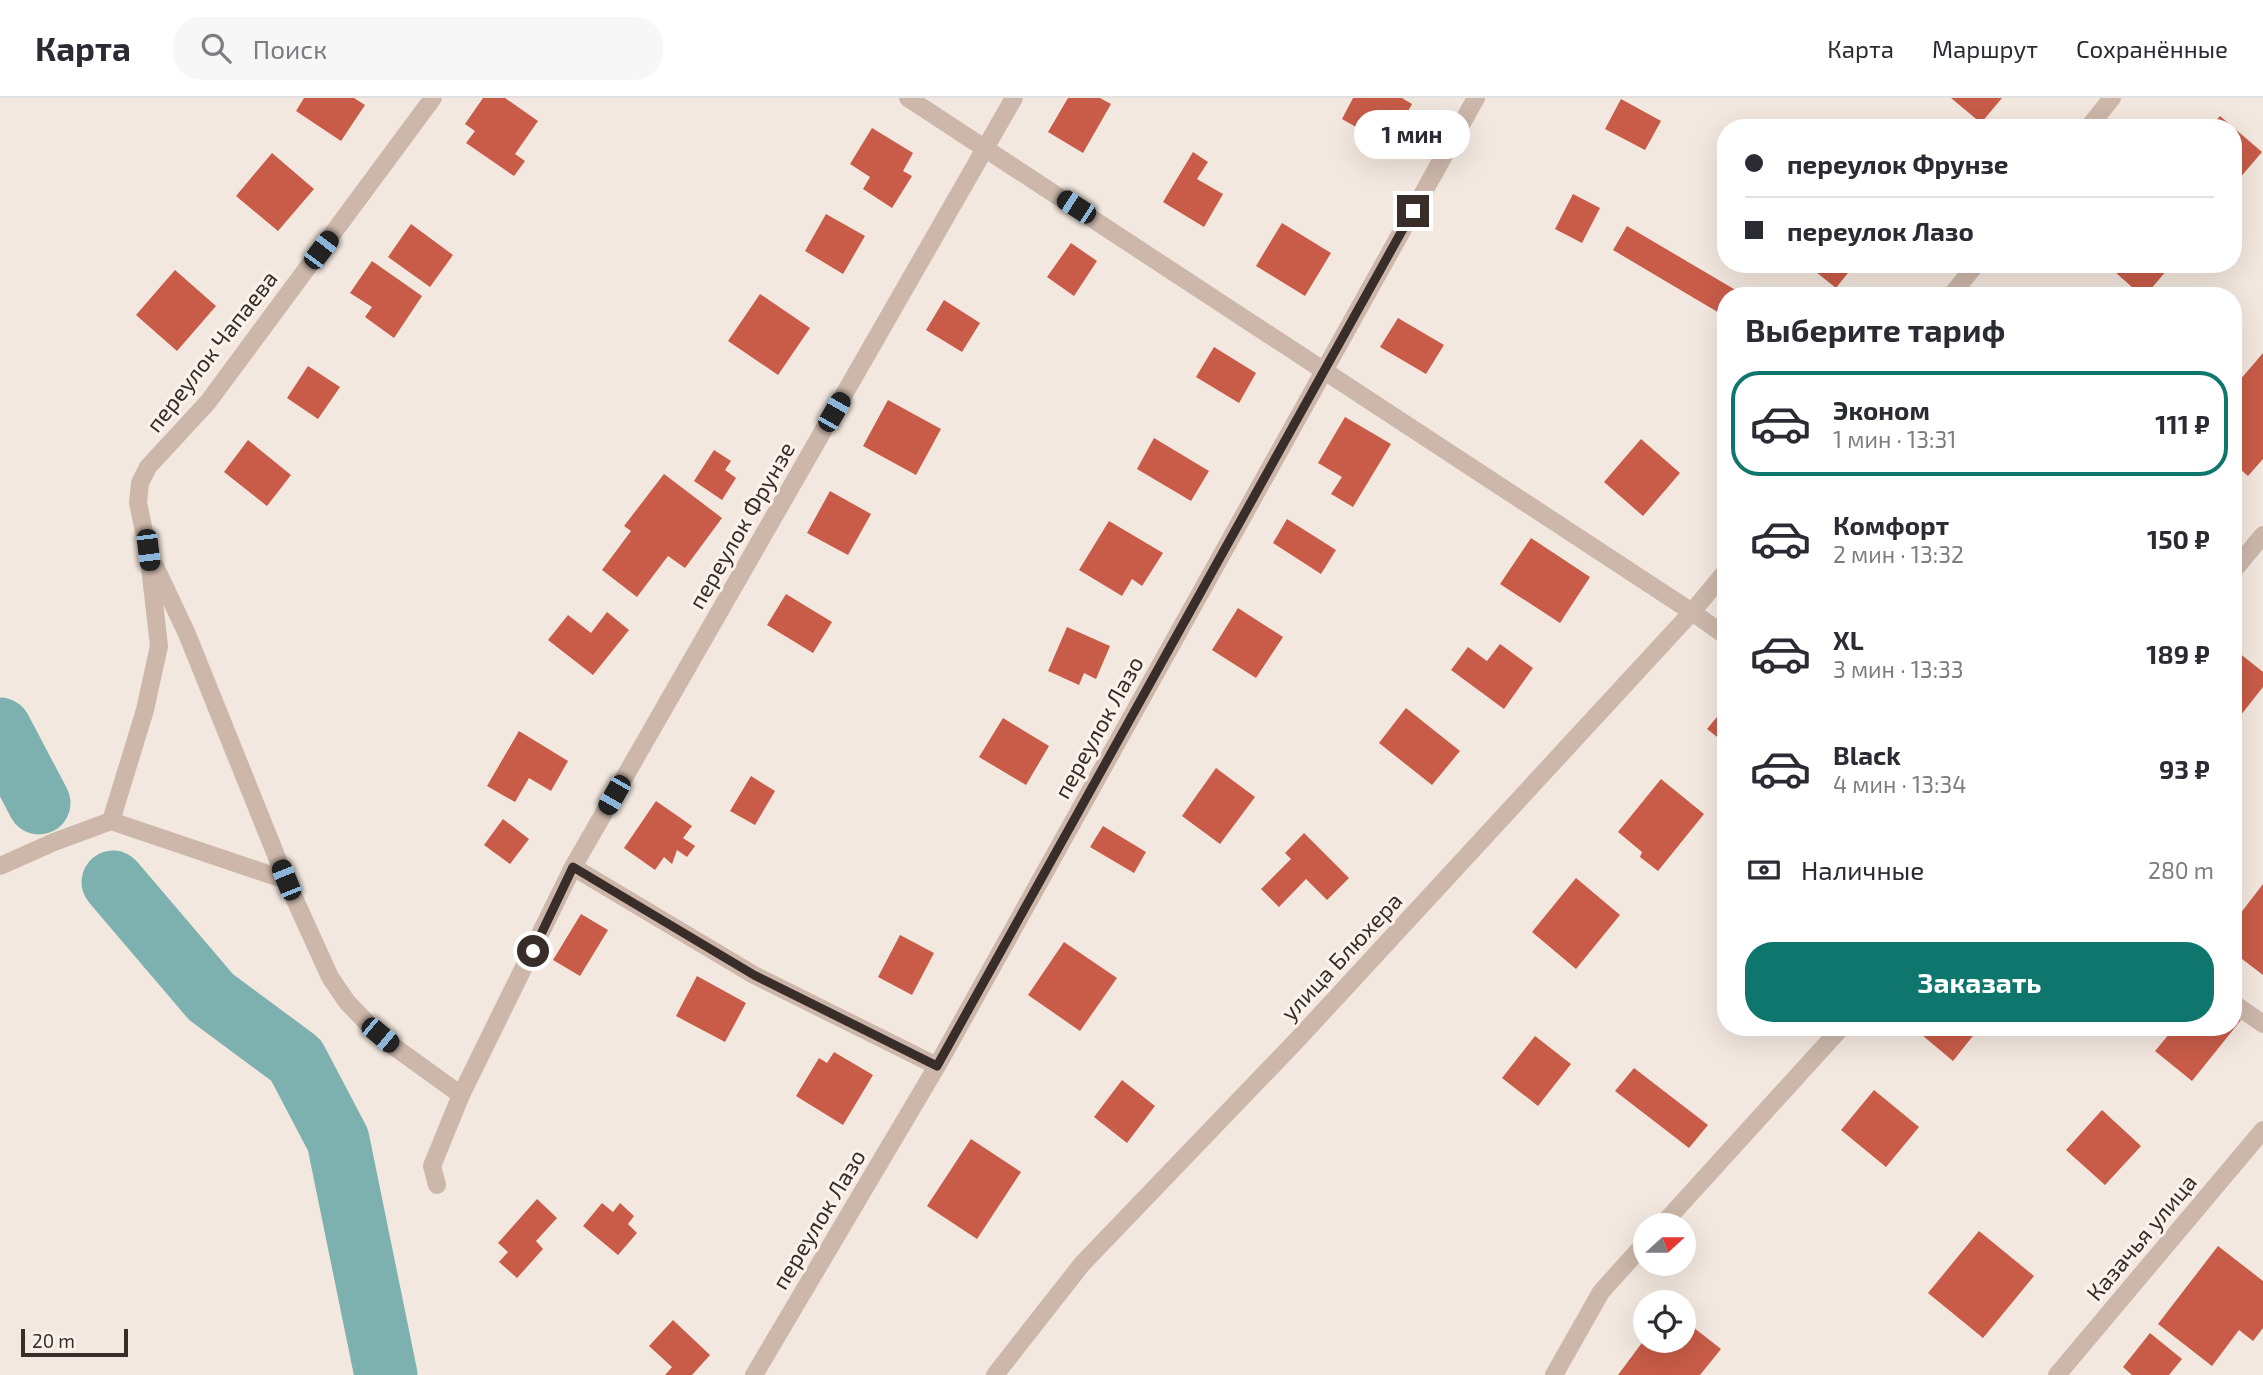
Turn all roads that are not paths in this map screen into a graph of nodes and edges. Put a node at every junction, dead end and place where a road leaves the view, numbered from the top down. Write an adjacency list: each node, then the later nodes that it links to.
1 (433, 98): 12 (street, переулок Чапаева)
2 (908, 98): 7 (street)
3 (1014, 98): 7 (street, переулок Фрунзе)
4 (1476, 98): 10 (street, переулок Лазо)
5 (2112, 98): 6 (street)
6 (2095, 119)
7 (985, 148): 10 (street); 19 (street, переулок Фрунзе)
8 (1969, 273): 9 (street)
9 (1958, 287)
10 (1324, 370): 15 (street); 24 (street, переулок Лазо)
11 (2263, 535): 13 (street)
12 (148, 550): 17 (street); 20 (street)
13 (2242, 560)
14 (1717, 582): 15 (street, улица Блюхера)
15 (1692, 612): 16 (street); 31 (street, улица Блюхера)
16 (1717, 630)
17 (111, 821): 18 (street); 20 (street)
18 (0, 866)
19 (573, 867): 24 (street); 25 (street, переулок Фрунзе)
20 (286, 880): 25 (street)
21 (2242, 1009): 22 (street)
22 (2263, 1024)
23 (1834, 1036): 28 (street)
24 (937, 1066): 30 (street, переулок Лазо)
25 (461, 1095): 27 (street, переулок Фрунзе)
26 (2263, 1130): 33 (street, Казачья улица)
27 (437, 1185)
28 (1673, 1213)
29 (1633, 1256): 32 (street)
30 (754, 1375)
31 (995, 1375)
32 (1554, 1375)
33 (2057, 1375)

